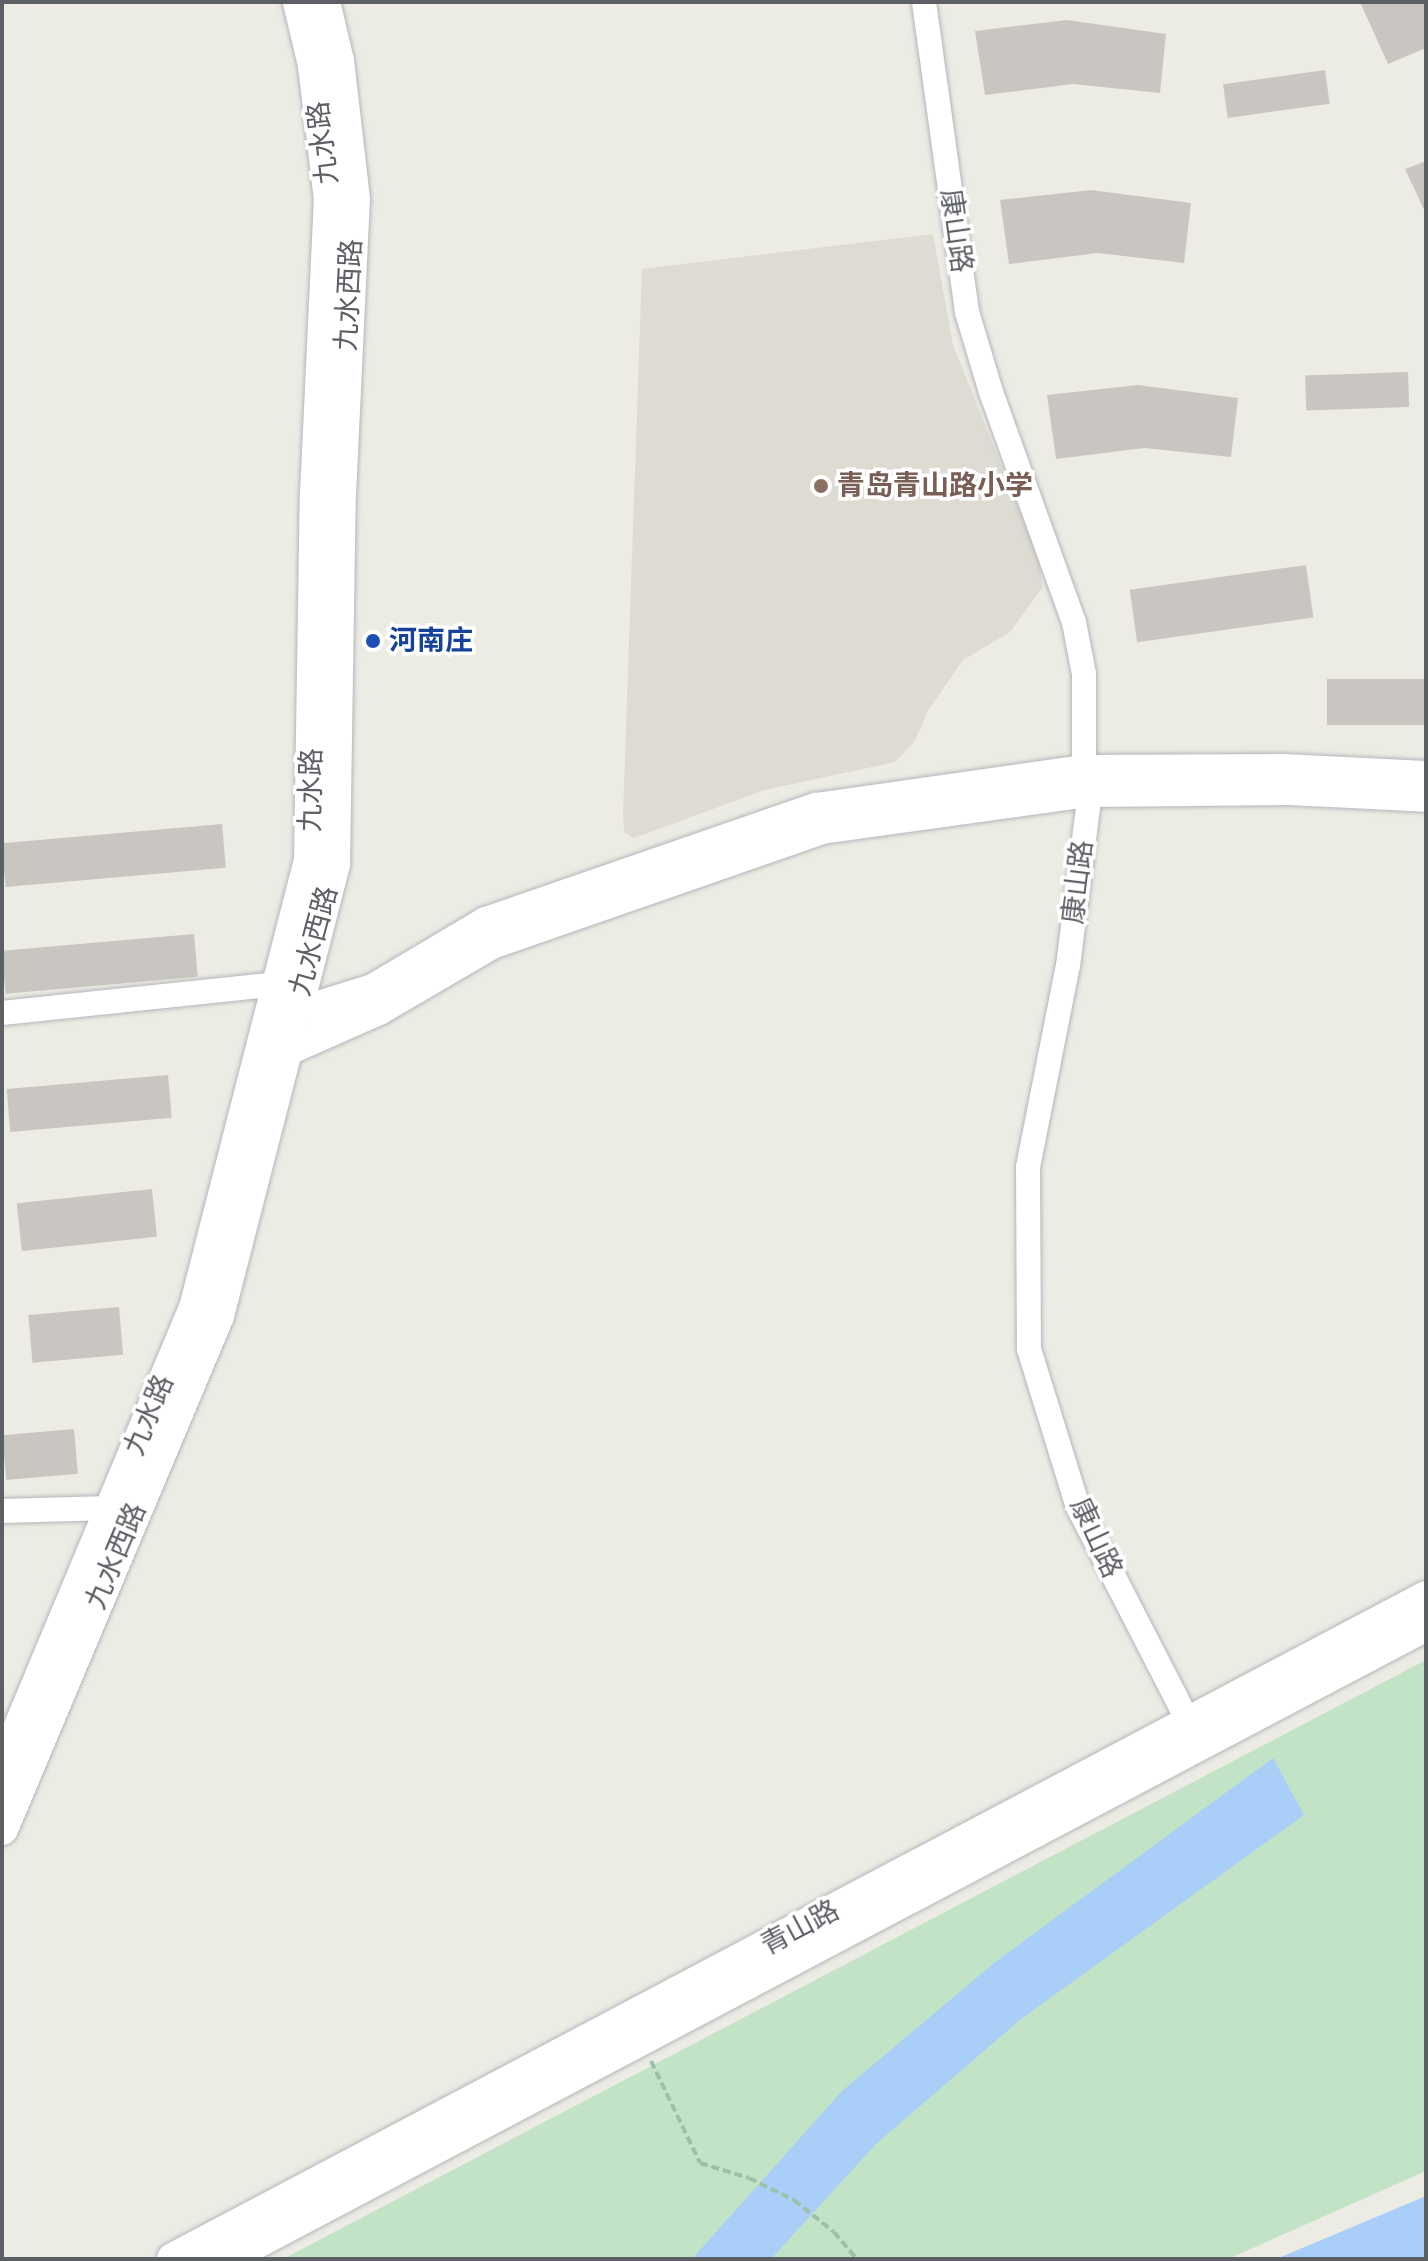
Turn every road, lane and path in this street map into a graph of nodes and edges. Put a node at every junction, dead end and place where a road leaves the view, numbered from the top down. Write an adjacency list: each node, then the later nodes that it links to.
1 (299, 2): 7 (main road, 九水路)
2 (324, 2): 7 (main road, 九水西路)
3 (924, 2): 5 (street, 康山路)
4 (1426, 776): 5 (street)
5 (1087, 781): 6 (street); 7 (street); 9 (street); 14 (street, 康山路)
6 (1426, 797)
7 (281, 1004): 8 (street); 9 (main road, 九水西路)
8 (2, 1013)
9 (274, 1048): 10 (main road, 九水路); 16 (main road, 九水西路)
10 (110, 1508): 11 (street); 15 (main road, 九水路)
11 (2, 1511)
12 (1426, 1597): 14 (main road, 青山路)
13 (1426, 1625): 14 (main road, 青山路)
14 (1194, 1734): 17 (main road, 青山路); 18 (main road, 青山路)
15 (2, 1769)
16 (2, 1829)
17 (640, 2040): 19 (main road, 青山路); 20 (path)
18 (173, 2259)
19 (225, 2259)
20 (857, 2259)

